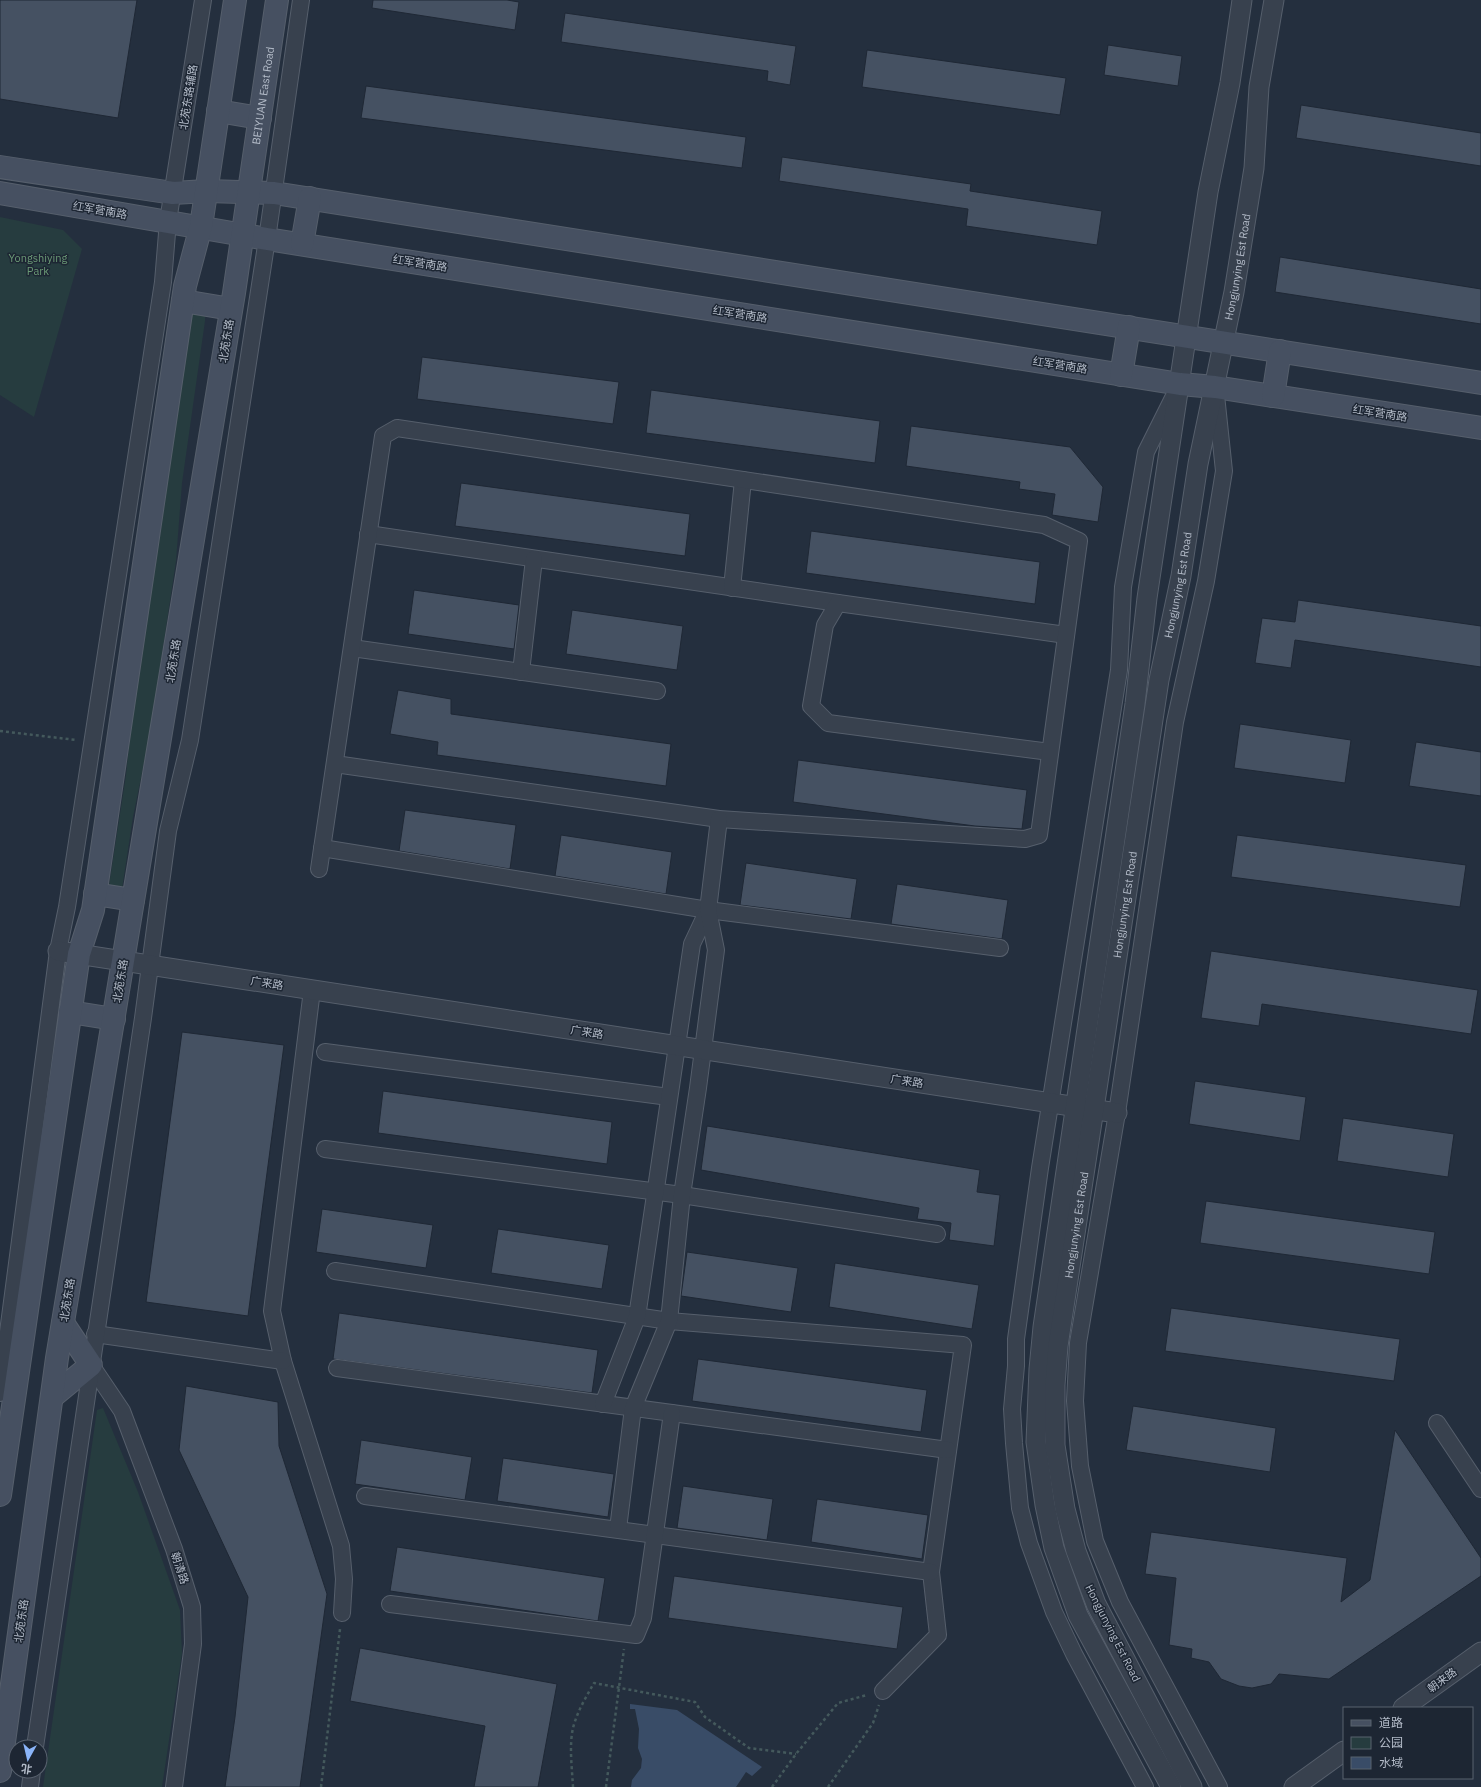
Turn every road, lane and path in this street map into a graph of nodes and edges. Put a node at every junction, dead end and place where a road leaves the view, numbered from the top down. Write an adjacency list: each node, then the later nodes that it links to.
1 (203, 0): 14 (street, 北苑东路辅路)
2 (234, 0): 7 (main road)
3 (277, 0): 8 (main road, BEIYUAN East Road)
4 (301, 0): 13 (street)
5 (1242, 0): 24 (street, Hongjunying Est Road)
6 (1274, 0): 25 (street, Hongjunying Est Road)
7 (218, 111): 8 (main road); 10 (main road)
8 (260, 118): 11 (main road, BEIYUAN East Road)
9 (0, 167): 14 (main road)
10 (207, 191): 11 (main road); 14 (main road); 17 (main road)
11 (249, 192): 13 (main road); 18 (main road, 北苑东路)
12 (0, 193): 16 (main road, 红军营南路)
13 (274, 193): 15 (main road); 19 (street)
14 (173, 194): 16 (street, 北苑东路辅路)
15 (310, 198): 20 (main road); 23 (main road)
16 (168, 221): 17 (main road, 红军营南路); 43 (street, 北苑东路辅路)
17 (201, 226): 18 (main road, 红军营南路); 21 (main road)
18 (243, 234): 19 (main road, 红军营南路); 22 (main road, 北苑东路)
19 (267, 239): 20 (main road, 红军营南路); 55 (street)
20 (302, 244): 27 (main road, 红军营南路)
21 (183, 301): 22 (main road); 49 (main road)
22 (231, 309): 50 (main road, 北苑东路)
23 (1129, 327): 24 (main road); 27 (main road)
24 (1186, 336): 25 (main road); 29 (street, Hongjunying Est Road)
25 (1224, 342): 26 (main road); 30 (street, Hongjunying Est Road)
26 (1280, 351): 28 (main road); 31 (main road)
27 (1121, 375): 29 (main road, 红军营南路)
28 (1481, 383)
29 (1180, 384): 30 (main road, 红军营南路); 63 (street); 64 (street, Hongjunying Est Road)
30 (1215, 387): 31 (main road, 红军营南路); 64 (street, Hongjunying Est Road); 65 (street)
31 (1273, 396): 32 (main road, 红军营南路)
32 (1481, 428)
33 (744, 480): 34 (street); 36 (street); 38 (street)
34 (368, 534): 35 (street); 39 (street)
35 (534, 559): 36 (street); 40 (street)
36 (732, 588): 37 (street)
37 (838, 603): 38 (street); 44 (street)
38 (1066, 635): 44 (street)
39 (352, 648): 40 (street); 45 (street)
40 (521, 672): 41 (street)
41 (657, 691)
42 (0, 731): 43 (path)
43 (92, 742): 53 (street, 北苑东路辅路)
44 (1050, 752): 46 (street)
45 (335, 764): 46 (street); 47 (street)
46 (719, 819): 51 (street)
47 (322, 848): 48 (street); 51 (street)
48 (319, 869)
49 (95, 894): 50 (main road); 53 (main road)
50 (133, 900): 54 (main road, 北苑东路)
51 (708, 910): 52 (street); 59 (street); 60 (street)
52 (1000, 948)
53 (68, 953): 54 (street, 广来路); 57 (main road); 78 (street, 北苑东路辅路)
54 (123, 961): 55 (street, 广来路); 58 (main road, 北苑东路)
55 (150, 965): 56 (street, 广来路); 74 (street)
56 (312, 990): 59 (street, 广来路); 75 (street)
57 (70, 1012): 58 (main road); 86 (main road)
58 (114, 1019): 73 (main road, 北苑东路)
59 (677, 1046): 60 (street, 广来路); 62 (street)
60 (702, 1050): 63 (street, 广来路); 68 (street)
61 (325, 1052): 62 (street)
62 (669, 1097): 67 (street)
63 (1051, 1103): 64 (street, 广来路); 108 (street)
64 (1086, 1108): 65 (street, 广来路); 109 (street, Hongjunying Est Road); 110 (street, Hongjunying Est Road)
65 (1116, 1113): 111 (street)
66 (325, 1149): 67 (street)
67 (656, 1192): 68 (street); 71 (street)
68 (682, 1195): 69 (street); 72 (street)
69 (937, 1234)
70 (334, 1271): 71 (street)
71 (637, 1317): 72 (street); 80 (street)
72 (668, 1321): 81 (street); 84 (street)
73 (63, 1323): 76 (main road); 79 (main road, 北苑东路)
74 (95, 1334): 75 (street); 76 (street)
75 (283, 1361): 92 (street)
76 (91, 1365): 79 (main road); 98 (street); 102 (street, 朝清路)
77 (337, 1368): 80 (street)
78 (0, 1393)
79 (52, 1397): 101 (main road, 北苑东路)
80 (603, 1404): 81 (street)
81 (633, 1408): 82 (street); 88 (street)
82 (672, 1413): 84 (street); 89 (street)
83 (1437, 1423): 85 (street)
84 (948, 1450): 90 (street)
85 (1481, 1489)
86 (0, 1495)
87 (365, 1496): 88 (street)
88 (618, 1529): 89 (street)
89 (655, 1534): 90 (street); 91 (street)
90 (931, 1572): 96 (street)
91 (390, 1604)
92 (342, 1613): 103 (path)
93 (624, 1645): 95 (path)
94 (1481, 1652): 97 (street, 朝来路)
95 (619, 1689): 100 (path); 104 (path); 105 (path)
96 (884, 1691): 100 (path); 107 (path)
97 (1404, 1707)
98 (36, 1739)
99 (1343, 1751): 112 (street)
100 (796, 1754): 106 (path)
101 (0, 1770)
102 (174, 1787)
103 (321, 1787)
104 (573, 1787)
105 (606, 1787)
106 (772, 1787)
107 (828, 1787)
108 (1145, 1787)
109 (1172, 1787)
110 (1192, 1787)
111 (1219, 1787)
112 (1294, 1787)

